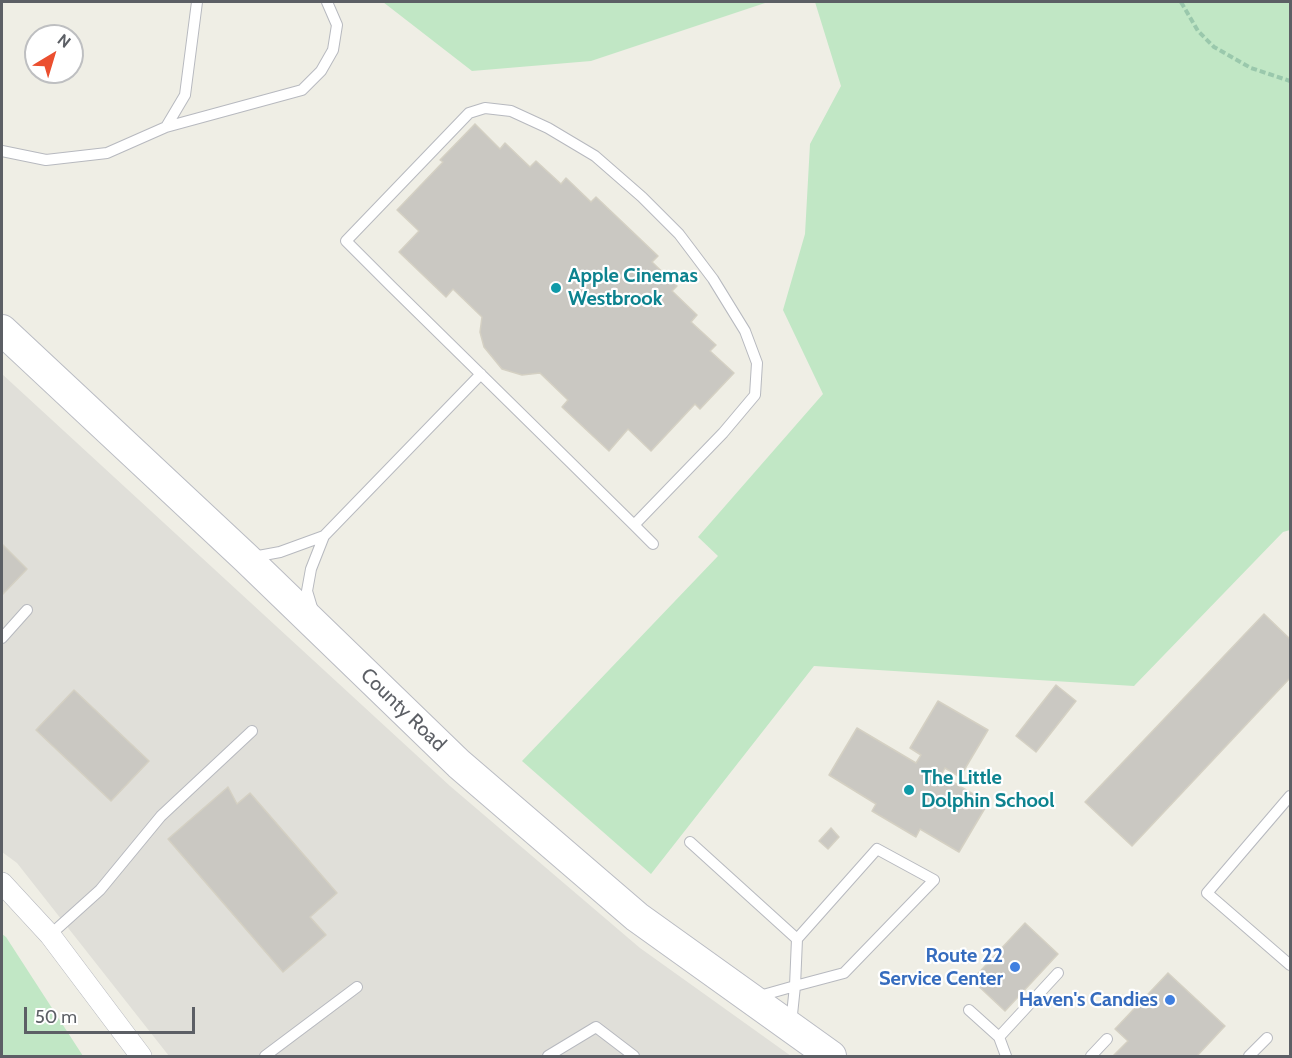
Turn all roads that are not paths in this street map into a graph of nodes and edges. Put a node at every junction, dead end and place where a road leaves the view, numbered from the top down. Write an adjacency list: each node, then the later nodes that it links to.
1 (197, 2): 3 (lane)
2 (327, 2): 3 (lane)
3 (166, 127): 4 (lane)
4 (2, 151)
5 (2, 330): 10 (main road, County Road)
6 (480, 374): 7 (lane); 7 (lane); 8 (lane)
7 (634, 525): 9 (lane)
8 (324, 536): 10 (lane); 12 (lane)
9 (653, 544)
10 (246, 558): 12 (main road, County Road)
11 (27, 610): 13 (lane)
12 (316, 626): 24 (main road, County Road)
13 (2, 638)
14 (252, 731): 18 (lane)
15 (1290, 796): 20 (lane)
16 (690, 842): 19 (lane)
17 (2, 883): 18 (street)
18 (50, 935): 30 (street)
19 (796, 939): 22 (lane); 22 (lane)
20 (1290, 965)
21 (1058, 973): 27 (lane)
22 (795, 986): 24 (lane); 26 (lane)
23 (357, 987): 31 (lane)
24 (749, 998): 26 (main road, County Road)
25 (969, 1010): 27 (lane)
26 (790, 1027): 34 (main road, County Road)
27 (999, 1037): 35 (lane)
28 (1267, 1038): 37 (lane)
29 (1107, 1039): 36 (lane)
30 (141, 1056)
31 (265, 1056)
32 (548, 1056): 33 (lane)
33 (634, 1056)
34 (831, 1056)
35 (1006, 1056)
36 (1091, 1056)
37 (1249, 1056)

